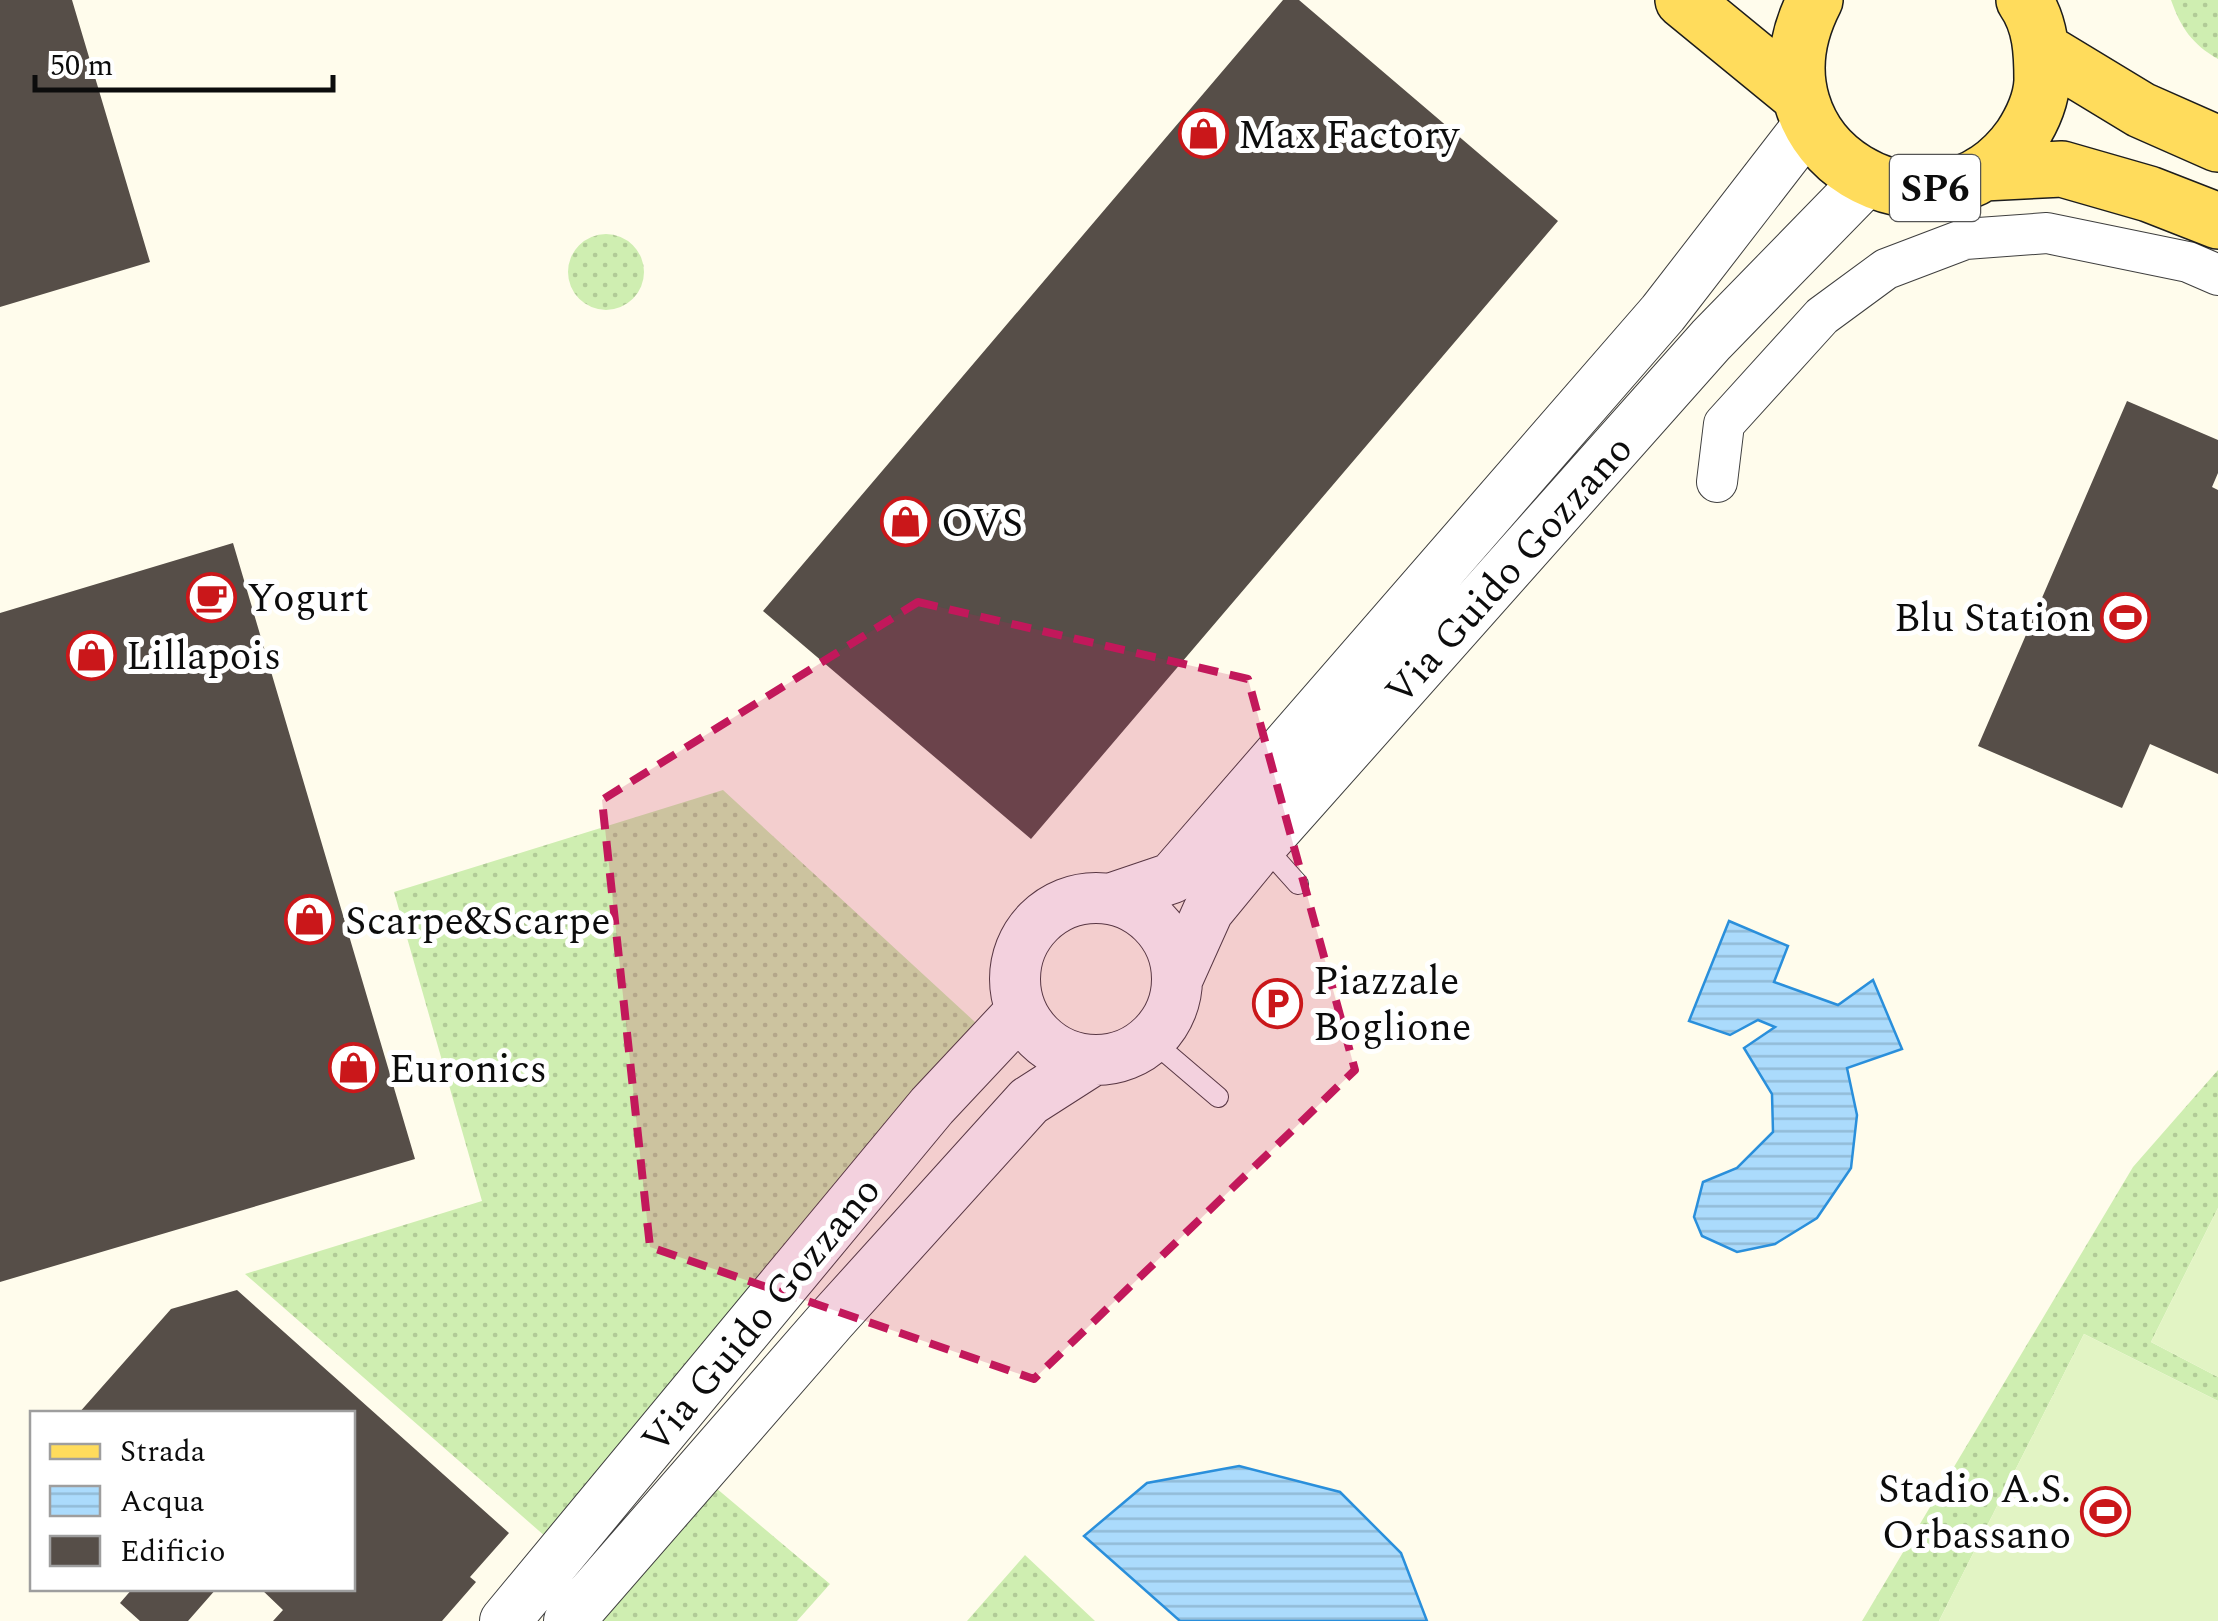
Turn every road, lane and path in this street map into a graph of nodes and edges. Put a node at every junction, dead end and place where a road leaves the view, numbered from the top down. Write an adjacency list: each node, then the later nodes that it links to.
1 (1683, 0): 4 (main road, SP6)
2 (1815, 0): 4 (main road)
3 (2033, 15): 5 (main road, SP6); 6 (main road, SP6)
4 (1804, 109): 7 (main road, SP6); 13 (street, Via Guido Gozzano)
5 (2218, 144)
6 (1983, 173): 7 (main road, SP6); 8 (main road, SP6)
7 (1868, 179): 11 (street, Via Guido Gozzano)
8 (2218, 221)
9 (2218, 275): 10 (street)
10 (1716, 482)
11 (1263, 844): 12 (lane); 14 (street, Via Guido Gozzano)
12 (1298, 884)
13 (1110, 899): 14 (street); 15 (street)
14 (1177, 980): 16 (street)
15 (1021, 1012): 17 (street); 19 (street, Via Guido Gozzano)
16 (1150, 1039): 17 (street); 18 (lane)
17 (1093, 1060): 20 (street, Via Guido Gozzano)
18 (1218, 1097)
19 (505, 1621)
20 (568, 1621)

